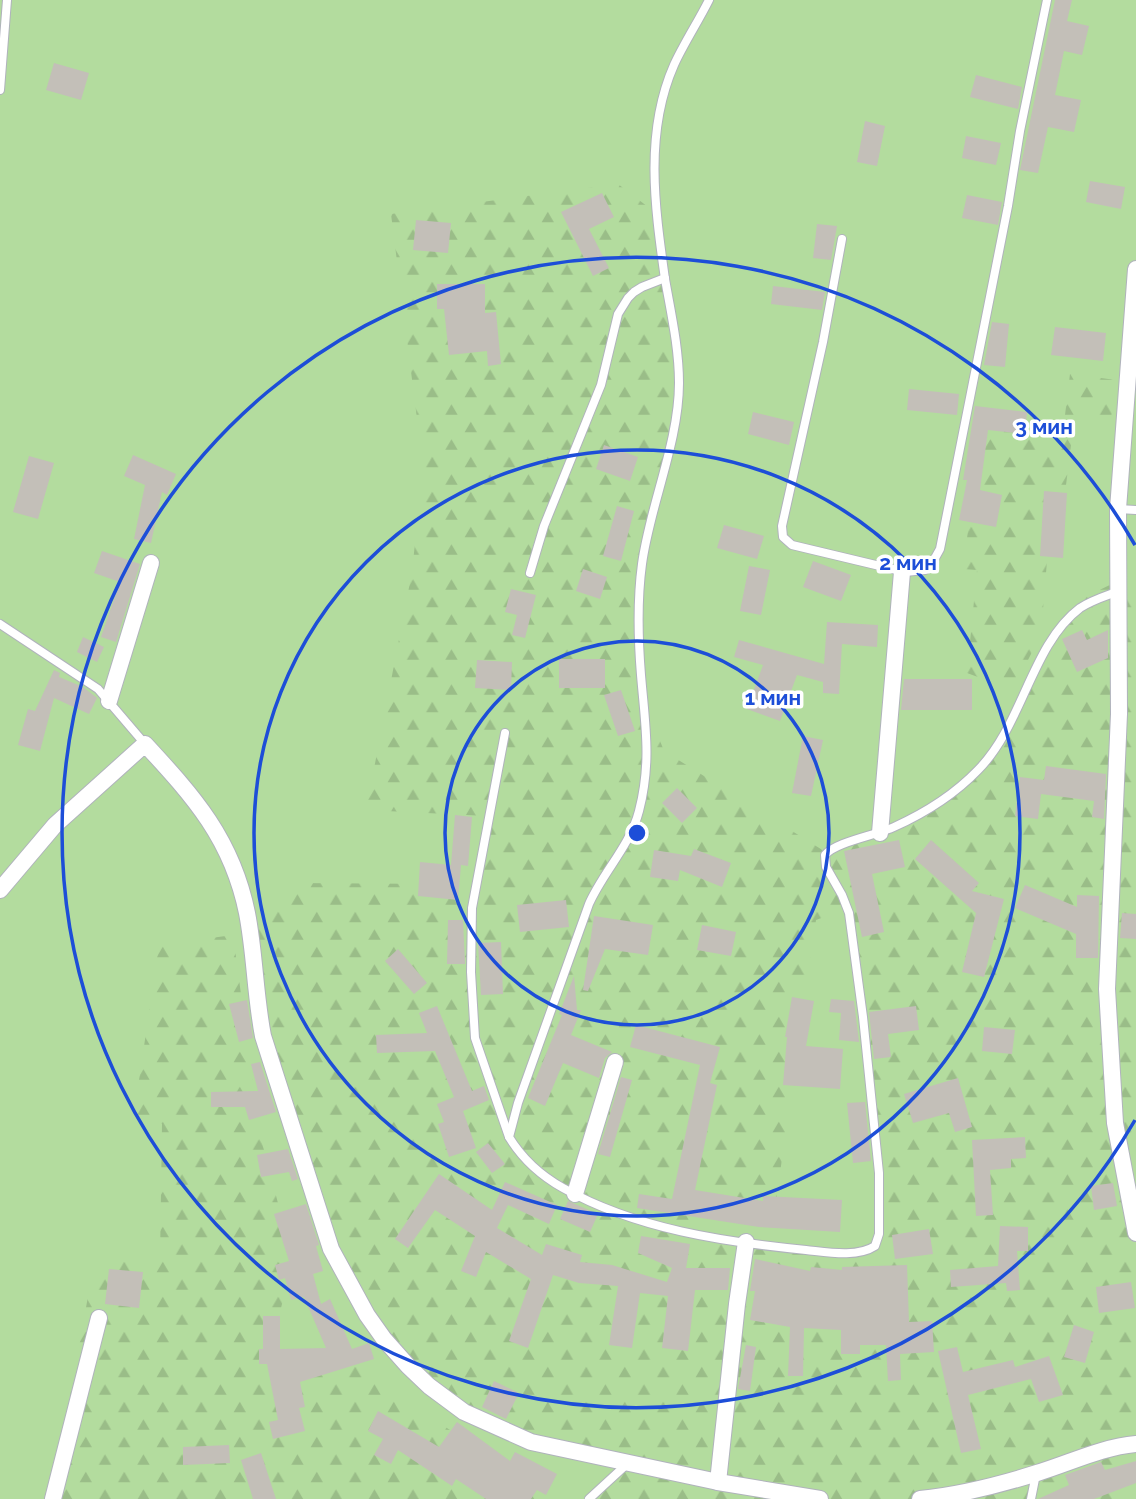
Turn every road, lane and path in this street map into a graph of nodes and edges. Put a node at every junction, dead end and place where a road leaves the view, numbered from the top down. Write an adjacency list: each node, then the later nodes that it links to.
1 (7, 0): 4 (lane)
2 (709, 0): 7 (lane)
3 (1047, 0): 11 (lane)
4 (0, 90)
5 (842, 239): 11 (lane)
6 (1136, 269): 8 (street)
7 (665, 278): 12 (lane); 21 (lane)
8 (1118, 509): 9 (lane); 13 (street)
9 (1136, 510)
10 (151, 563): 15 (street)
11 (902, 572): 18 (street)
12 (530, 573)
13 (1119, 591): 18 (lane); 23 (street)
14 (0, 624): 15 (lane)
15 (109, 701): 17 (lane)
16 (505, 733): 21 (lane)
17 (145, 744): 19 (street); 27 (street)
18 (880, 833): 24 (lane)
19 (0, 890)
20 (615, 1062): 22 (street)
21 (509, 1137): 22 (lane)
22 (575, 1194): 24 (lane)
23 (1136, 1233)
24 (746, 1242): 29 (street)
25 (99, 1318): 30 (street)
26 (1136, 1444): 28 (street)
27 (629, 1462): 29 (street); 31 (lane)
28 (1036, 1473): 33 (street); 34 (lane)
29 (718, 1482): 32 (street)
30 (53, 1499)
31 (589, 1499)
32 (820, 1499)
33 (920, 1499)
34 (1031, 1499)

